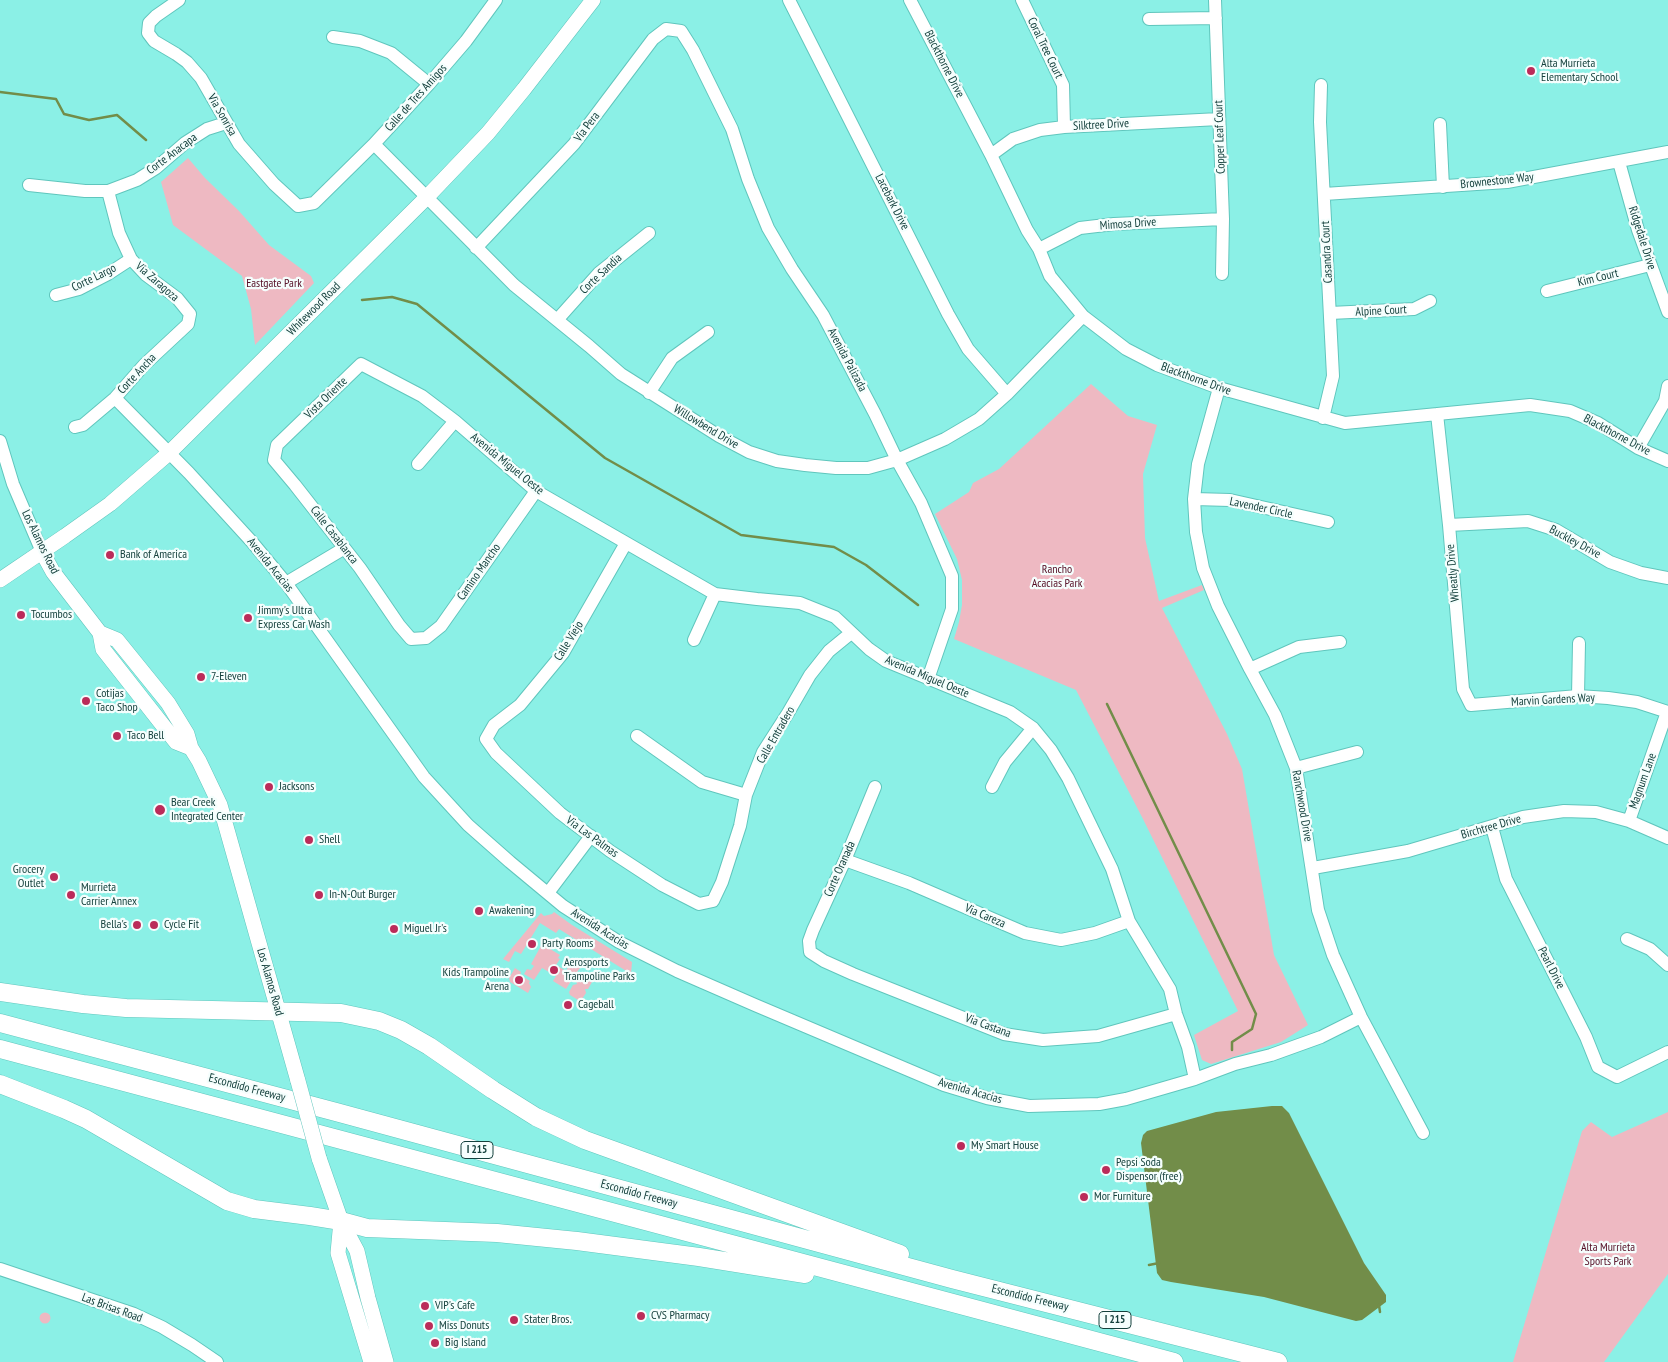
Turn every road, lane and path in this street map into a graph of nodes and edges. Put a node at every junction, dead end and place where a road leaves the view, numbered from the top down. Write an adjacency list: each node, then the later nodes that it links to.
1 (496, 0): 12 (street, Calle de Tres Amigos)
2 (593, 0): 27 (main road, Whitewood Road)
3 (789, 0): 48 (street, Lacebark Drive)
4 (910, 0): 20 (street, Blackthorne Drive)
5 (1022, 0): 17 (street, Coral Tree Court)
6 (1215, 0): 8 (street, Copper Leaf Court)
7 (177, 2): 15 (street, Via Sonrisa)
8 (1216, 18): 9 (street); 14 (street, Copper Leaf Court)
9 (1149, 20)
10 (333, 37): 12 (street)
11 (693, 50): 30 (street, Via Pera); 58 (street, Avenida Palizada)
12 (429, 84): 18 (street, Calle de Tres Amigos)
13 (1321, 85): 26 (street, Casandra Court)
14 (1219, 119): 17 (street, Silktree Drive); 28 (street, Copper Leaf Court)
15 (226, 123): 24 (street, Via Sonrisa); 25 (street, Corte Anacapa)
16 (1440, 124): 23 (street)
17 (1064, 127): 20 (street, Silktree Drive)
18 (374, 144): 24 (street, Calle de Tres Amigos); 27 (street, Willowbend Drive)
19 (1668, 152): 21 (street, Brownestone Way)
20 (991, 155): 31 (street, Blackthorne Drive)
21 (1619, 162): 23 (street, Brownestone Way); 33 (street, Ridgedale Drive)
22 (29, 185): 25 (street, Corte Anacapa)
23 (1443, 187): 26 (street, Brownestone Way)
24 (327, 189)
25 (108, 191): 32 (street, Via Zaragoza)
26 (1324, 194): 39 (street, Casandra Court)
27 (426, 198): 30 (street, Willowbend Drive); 57 (main road, Whitewood Road)
28 (1223, 219): 31 (street, Mimosa Drive); 34 (street, Copper Leaf Court)
29 (649, 233): 42 (street, Corte Sandia)
30 (476, 248): 42 (street, Willowbend Drive)
31 (1039, 249): 41 (street, Blackthorne Drive)
32 (131, 259): 36 (street, Corte Largo); 40 (street, Via Zaragoza)
33 (1650, 265): 35 (street, Kim Court); 38 (street, Ridgedale Drive)
34 (1222, 274)
35 (1547, 291)
36 (56, 295)
37 (1430, 301): 39 (street, Alpine Court)
38 (1668, 312)
39 (1330, 313): 51 (street, Casandra Court)
40 (190, 314): 49 (street, Corte Ancha)
41 (1083, 316): 46 (street, Blackthorne Drive); 48 (street, Willowbend Drive)
42 (557, 320): 47 (street, Willowbend Drive)
43 (708, 332): 47 (street)
44 (361, 364): 52 (street, Avenida Miguel Oeste); 54 (street, Vista Oriente)
45 (1668, 386): 56 (street)
46 (1219, 388): 51 (street, Blackthorne Drive); 62 (street, Ranchwood Drive)
47 (649, 393): 58 (street, Willowbend Drive)
48 (1007, 394): 58 (street, Willowbend Drive)
49 (115, 398): 53 (street, Corte Ancha); 57 (street, Avenida Acacias)
50 (1437, 414): 51 (street, Blackthorne Drive); 56 (street, Blackthorne Drive); 64 (street, Wheatly Drive)
51 (1323, 418)
52 (455, 421): 60 (street); 61 (street, Avenida Miguel Oeste)
53 (75, 427)
54 (292, 432): 66 (street, Calle Casablanca)
55 (0, 441): 67 (street, Los Alamos Road)
56 (1638, 448): 59 (street, Blackthorne Drive)
57 (169, 453): 67 (main road, Whitewood Road); 70 (street, Avenida Acacias)
58 (897, 460): 78 (street, Avenida Palizada)
59 (1668, 461)
60 (418, 464)
61 (536, 491): 65 (street, Avenida Miguel Oeste); 73 (street, Camino Mancho)
62 (1194, 499): 63 (street, Lavender Circle); 77 (street, Ranchwood Drive)
63 (1328, 522)
64 (1449, 525): 68 (street, Buckley Drive); 80 (street, Wheatly Drive)
65 (626, 543): 71 (street, Avenida Miguel Oeste); 82 (street, Calle Viejo)
66 (344, 549): 70 (street); 73 (street, Calle Casablanca)
67 (42, 552): 69 (main road, Whitewood Road); 103 (main road, Los Alamos Road)
68 (1668, 578)
69 (0, 580)
70 (286, 583): 97 (street, Avenida Acacias)
71 (715, 594): 72 (street, Avenida Miguel Oeste); 74 (street)
72 (851, 633): 78 (street, Avenida Miguel Oeste); 89 (street, Calle Entradero)
73 (411, 639)
74 (694, 640)
75 (1340, 642): 77 (street)
76 (1579, 643): 79 (street)
77 (1250, 669): 86 (street, Ranchwood Drive)
78 (928, 679): 83 (street, Avenida Miguel Oeste)
79 (1578, 696): 80 (street, Marvin Gardens Way); 81 (street, Marvin Gardens Way)
80 (1496, 704)
81 (1667, 712): 90 (street, Magnum Lane)
82 (494, 725): 92 (street, Via Las Palmas)
83 (1033, 728): 88 (street); 98 (street, Avenida Miguel Oeste)
84 (637, 736): 89 (street)
85 (1357, 752): 86 (street)
86 (1296, 768): 95 (street, Ranchwood Drive)
87 (875, 787): 94 (street, Corte Oranada)
88 (992, 787)
89 (746, 795): 96 (street, Calle Entradero)
90 (1629, 821): 91 (street, Birchtree Drive); 93 (street, Birchtree Drive)
91 (1492, 827): 95 (street, Birchtree Drive); 108 (street, Pearl Drive)
92 (591, 836): 96 (street, Via Las Palmas); 97 (street)
93 (1668, 838)
94 (845, 860): 98 (street, Via Careza); 100 (street, Corte Oranada)
95 (1313, 868): 105 (street, Ranchwood Drive)
96 (722, 882)
97 (548, 893): 109 (street, Avenida Acacias)
98 (1129, 921): 104 (street, Avenida Miguel Oeste)
99 (1627, 939): 101 (street)
100 (810, 952): 104 (street, Via Castana)
101 (1668, 965)
102 (0, 992): 103 (highway)
103 (278, 1012): 112 (main road, Los Alamos Road, bridge); 114 (highway)
104 (1176, 1014): 109 (street, Avenida Miguel Oeste)
105 (1361, 1017): 109 (street, Avenida Acacias); 111 (street, Ranchwood Drive)
106 (0, 1023): 114 (highway, Escondido Freeway / I 215)
107 (0, 1049): 115 (highway, Escondido Freeway / I 215)
108 (1668, 1052)
109 (1195, 1079)
110 (0, 1084): 112 (highway)
111 (1423, 1133)
112 (341, 1221): 115 (highway); 117 (main road, Los Alamos Road); 119 (main road, Los Alamos Road)
113 (0, 1269): 116 (street, Las Brisas Road)
114 (952, 1279): 121 (highway, Escondido Freeway / I 215)
115 (916, 1294): 120 (highway, Escondido Freeway / I 215)
116 (217, 1362)
117 (371, 1362): 118 (main road)
118 (378, 1362)
119 (386, 1362)
120 (1174, 1362)
121 (1278, 1362)

